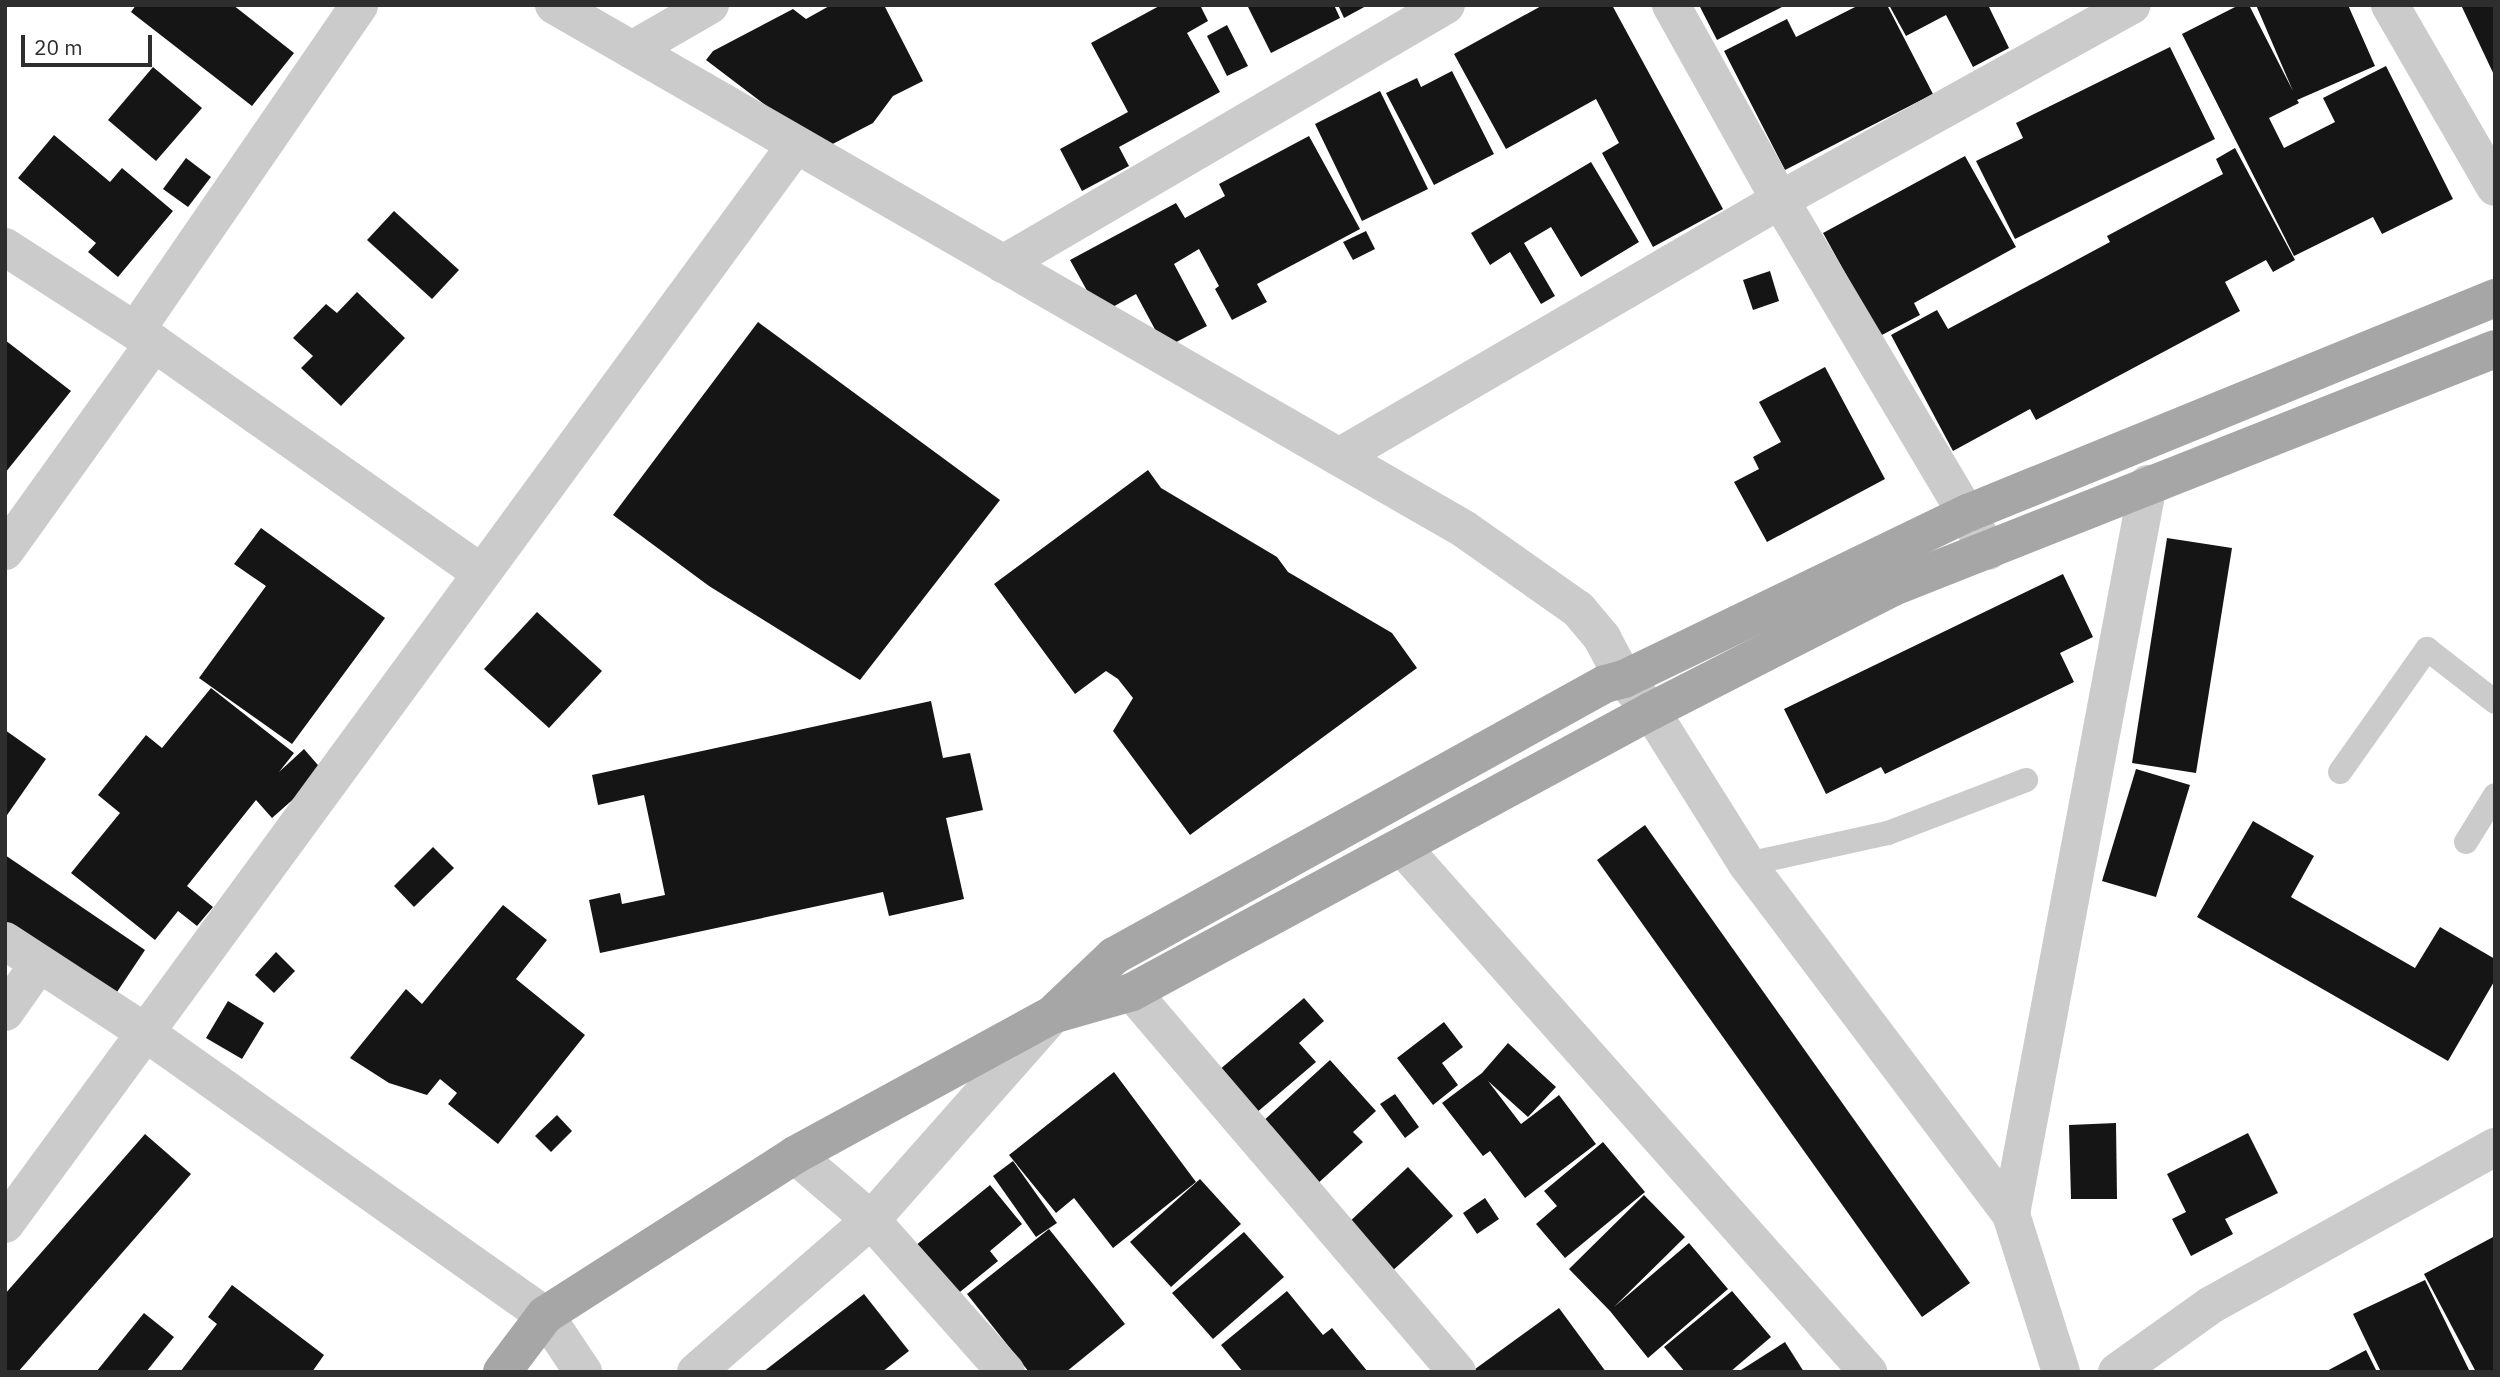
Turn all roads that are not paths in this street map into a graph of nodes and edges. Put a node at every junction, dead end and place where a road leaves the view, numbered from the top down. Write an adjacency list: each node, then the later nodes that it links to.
1 (359, 5): 15 (street)
2 (554, 5): 8 (street)
3 (710, 5): 8 (street)
4 (1446, 5): 13 (street)
5 (1671, 5): 11 (street)
6 (2132, 5): 11 (street)
7 (2390, 5): 10 (street)
8 (632, 50): 9 (street)
9 (796, 145): 13 (street); 22 (street)
10 (2495, 187)
11 (1780, 200): 17 (street); 19 (street)
12 (5, 247): 15 (street)
13 (1003, 264): 17 (street)
14 (2495, 298): 19 (main road)
15 (145, 337): 20 (street); 22 (street)
16 (2495, 349): 18 (main road)
17 (1339, 457): 23 (street)
18 (2148, 484): 21 (main road); 40 (street)
19 (1968, 513): 21 (street); 23 (main road)
20 (5, 551)
21 (1988, 551): 25 (main road)
22 (480, 572): 37 (street)
23 (1624, 679): 25 (street); 36 (main road)
24 (2495, 702): 26 (lane)
25 (1651, 711): 30 (main road); 31 (street)
26 (2340, 772)
27 (2026, 780): 31 (lane)
28 (2495, 795): 29 (lane)
29 (2466, 842)
30 (1403, 848): 34 (main road); 49 (street)
31 (1747, 864): 40 (street)
32 (5, 941): 33 (street)
33 (38, 965): 35 (street); 37 (street)
34 (1132, 992): 36 (main road); 48 (street)
35 (5, 1012)
36 (1052, 1015): 39 (main road); 41 (street)
37 (146, 1032): 42 (street); 43 (street)
38 (2495, 1147): 51 (street)
39 (794, 1155): 41 (street); 43 (main road)
40 (2011, 1214): 50 (street)
41 (871, 1220): 46 (street); 47 (street)
42 (5, 1224)
43 (545, 1315): 44 (main road); 45 (street)
44 (502, 1372)
45 (583, 1372)
46 (696, 1372)
47 (1006, 1372)
48 (1457, 1372)
49 (1868, 1372)
50 (2061, 1372)
51 (2117, 1372)

